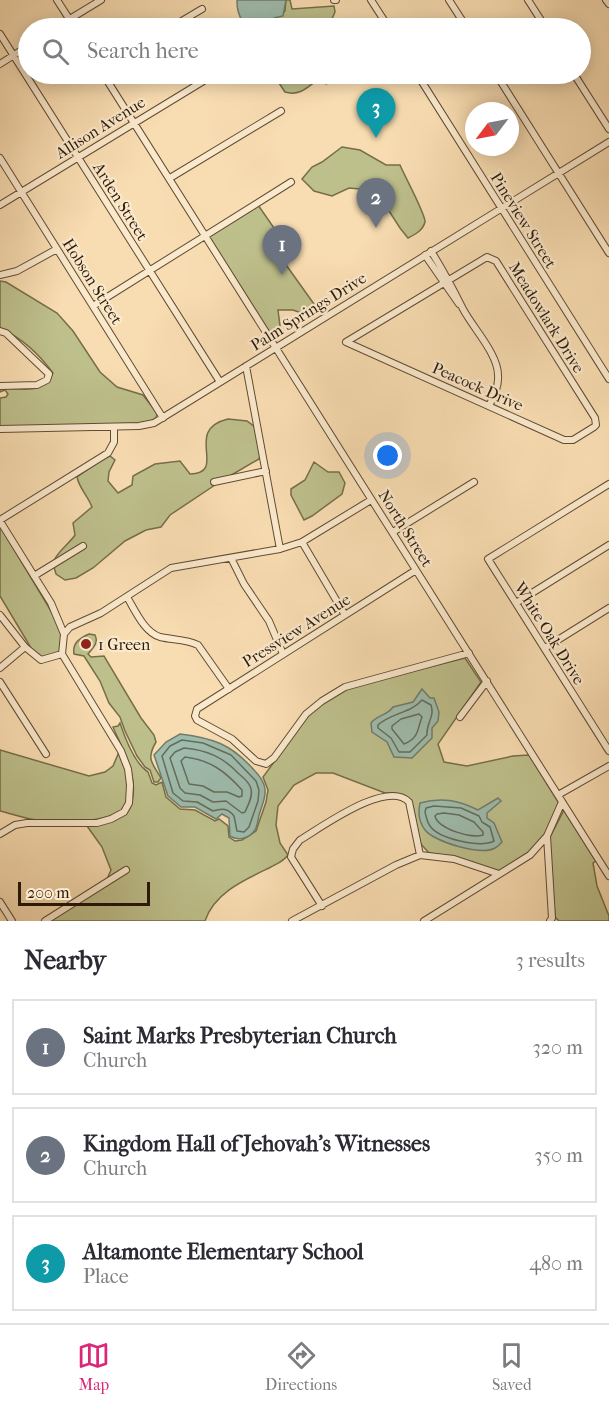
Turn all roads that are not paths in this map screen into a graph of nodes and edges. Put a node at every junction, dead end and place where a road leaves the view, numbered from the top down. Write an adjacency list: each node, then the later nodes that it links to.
1 (57, 0): 9 (street)
2 (101, 0): 10 (street)
3 (371, 0): 12 (street)
4 (449, 0): 13 (street)
5 (528, 0): 14 (street)
6 (606, 0): 7 (street)
7 (609, 4)
8 (202, 9): 11 (street)
9 (68, 18)
10 (72, 18)
11 (187, 18)
12 (383, 18)
13 (461, 18)
14 (540, 18)
15 (0, 34): 17 (street, Arden Street)
16 (18, 52): 17 (street)
17 (14, 55): 18 (street, Arden Street); 19 (street)
18 (18, 61)
19 (0, 64)
20 (32, 84): 30 (street, Arden Street)
21 (109, 84): 27 (street, North Street)
22 (198, 84): 27 (street, Allison Avenue)
23 (423, 84): 37 (street, Pineview Street)
24 (502, 84): 32 (street)
25 (580, 84): 28 (street)
26 (281, 111): 33 (street)
27 (134, 122): 30 (street, Allison Avenue); 33 (street, North Street)
28 (609, 129)
29 (609, 142): 32 (street, Palm Springs Drive)
30 (77, 157): 35 (street, Allison Avenue); 42 (street, Arden Street)
31 (0, 158): 35 (street, Hobson Street)
32 (559, 173): 37 (street, Palm Springs Drive); 41 (street)
33 (170, 178): 38 (street, North Street)
34 (291, 183): 38 (street)
35 (22, 192): 36 (street, Allison Avenue); 39 (street, Hobson Street)
36 (0, 205)
37 (501, 209): 40 (street, Palm Springs Drive); 49 (street, Pineview Street)
38 (205, 234): 42 (street); 47 (street, North Street)
39 (57, 249): 43 (street); 45 (street, Hobson Street)
40 (428, 253): 44 (street); 47 (street, Palm Springs Drive)
41 (609, 254)
42 (149, 270): 45 (street); 50 (street, Arden Street)
43 (0, 275)
44 (446, 281): 52 (street); 52 (street, Peacock Drive); 54 (street, Meadowlark Drive)
45 (93, 306): 53 (street, Hobson Street)
46 (0, 331): 51 (street)
47 (275, 346): 48 (street, Palm Springs Drive); 61 (street, North Street)
48 (246, 366): 50 (street, Palm Springs Drive); 57 (street)
49 (609, 379)
50 (220, 382): 53 (street, Palm Springs Drive)
51 (0, 386)
52 (489, 406): 54 (street, Peacock Drive)
53 (163, 418): 55 (street, Palm Springs Drive)
54 (596, 425)
55 (114, 427): 56 (street, Palm Springs Drive); 62 (street)
56 (0, 429)
57 (266, 471): 58 (street); 67 (street)
58 (214, 482)
59 (474, 482): 63 (street)
60 (609, 484): 72 (street, White Oak Drive)
61 (371, 500): 63 (street, North Street); 64 (street)
62 (0, 521): 70 (street)
63 (393, 532): 69 (street, North Street)
64 (302, 542): 67 (street); 75 (street)
65 (609, 545): 72 (street)
66 (83, 546): 70 (street)
67 (280, 549): 68 (street)
68 (231, 558): 71 (street); 81 (street)
69 (416, 570): 75 (street, Pressview Avenue); 79 (street, North Street)
70 (34, 576): 76 (street)
71 (127, 597): 76 (street); 85 (street)
72 (516, 603): 78 (street, White Oak Drive)
73 (609, 608): 78 (street)
74 (0, 615): 77 (street)
75 (345, 615): 81 (street, Pressview Avenue)
76 (64, 634): 80 (street)
77 (25, 647): 80 (street); 82 (street)
78 (545, 648): 87 (street, White Oak Drive)
79 (469, 653): 83 (street, North Street); 85 (street, Pressview Avenue)
80 (63, 654): 92 (street)
81 (283, 654): 85 (street, Pressview Avenue)
82 (0, 668)
83 (487, 681): 86 (street); 90 (street, North Street)
84 (0, 682): 88 (street)
85 (228, 689)
86 (460, 717)
87 (609, 751)
88 (46, 754)
89 (609, 766): 90 (street)
90 (558, 795): 91 (street, North Street)
91 (562, 802): 93 (street); 96 (street, North Street)
92 (0, 834)
93 (547, 836): 97 (street); 100 (street)
94 (420, 855): 97 (street); 99 (street); 99 (street)
95 (126, 870): 102 (street)
96 (608, 871)
97 (499, 874): 104 (street)
98 (0, 902): 101 (street)
99 (322, 906): 103 (street)
100 (553, 920)
101 (12, 921)
102 (45, 921)
103 (292, 921)
104 (424, 921)

